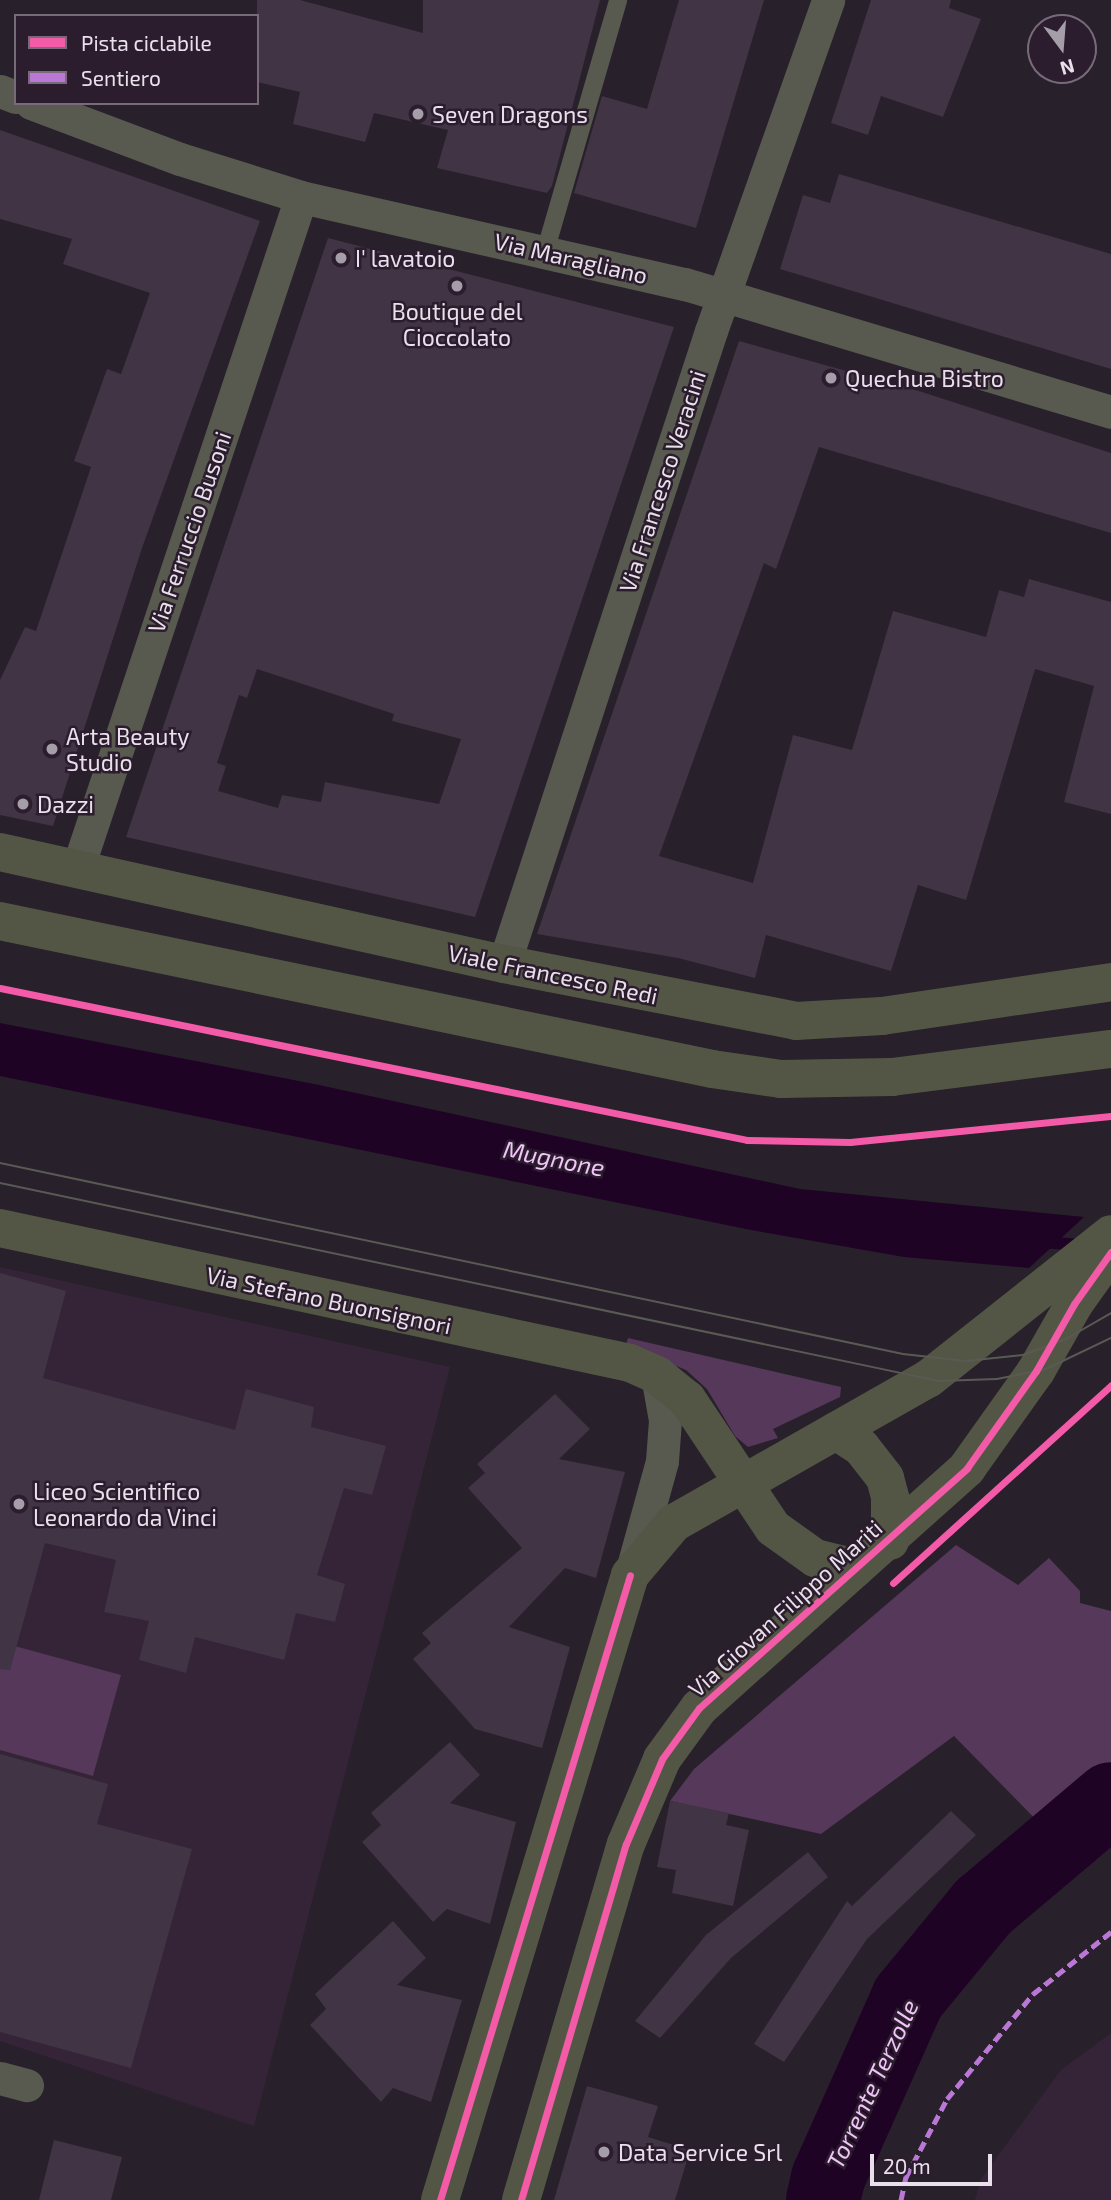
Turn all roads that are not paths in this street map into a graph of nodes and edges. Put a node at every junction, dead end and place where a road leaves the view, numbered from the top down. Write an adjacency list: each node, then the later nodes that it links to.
1 (618, 0): 5 (lane)
2 (828, 0): 6 (street, Via Francesco Veracini)
3 (36, 105): 4 (street, Via Maragliano)
4 (301, 197): 5 (street, Via Maragliano); 9 (street, Via Ferruccio Busoni)
5 (545, 252): 6 (street, Via Maragliano)
6 (723, 295): 7 (street, Via Maragliano); 11 (street, Via Francesco Veracini)
7 (1111, 412)
8 (0, 852): 9 (street, Viale Francesco Redi)
9 (78, 867): 11 (street, Viale Francesco Redi)
10 (0, 921): 13 (street)
11 (504, 964): 12 (street, Viale Francesco Redi)
12 (1111, 982)
13 (1111, 1049)
14 (0, 1228): 17 (street, Via Stefano Buonsignori)
15 (1111, 1234): 18 (street)
16 (1111, 1252): 20 (street, Via Giovan Filippo Mariti)
17 (657, 1375): 19 (street, Via Stefano Buonsignori); 22 (street)
18 (836, 1431): 19 (street); 20 (street)
19 (741, 1483): 21 (street, Via Giovan Filippo Mariti); 22 (street)
20 (890, 1541): 21 (street, Via Giovan Filippo Mariti)
21 (856, 1568): 24 (street, Via Giovan Filippo Mariti)
22 (631, 1575): 23 (street)
23 (440, 2200)
24 (521, 2200)

